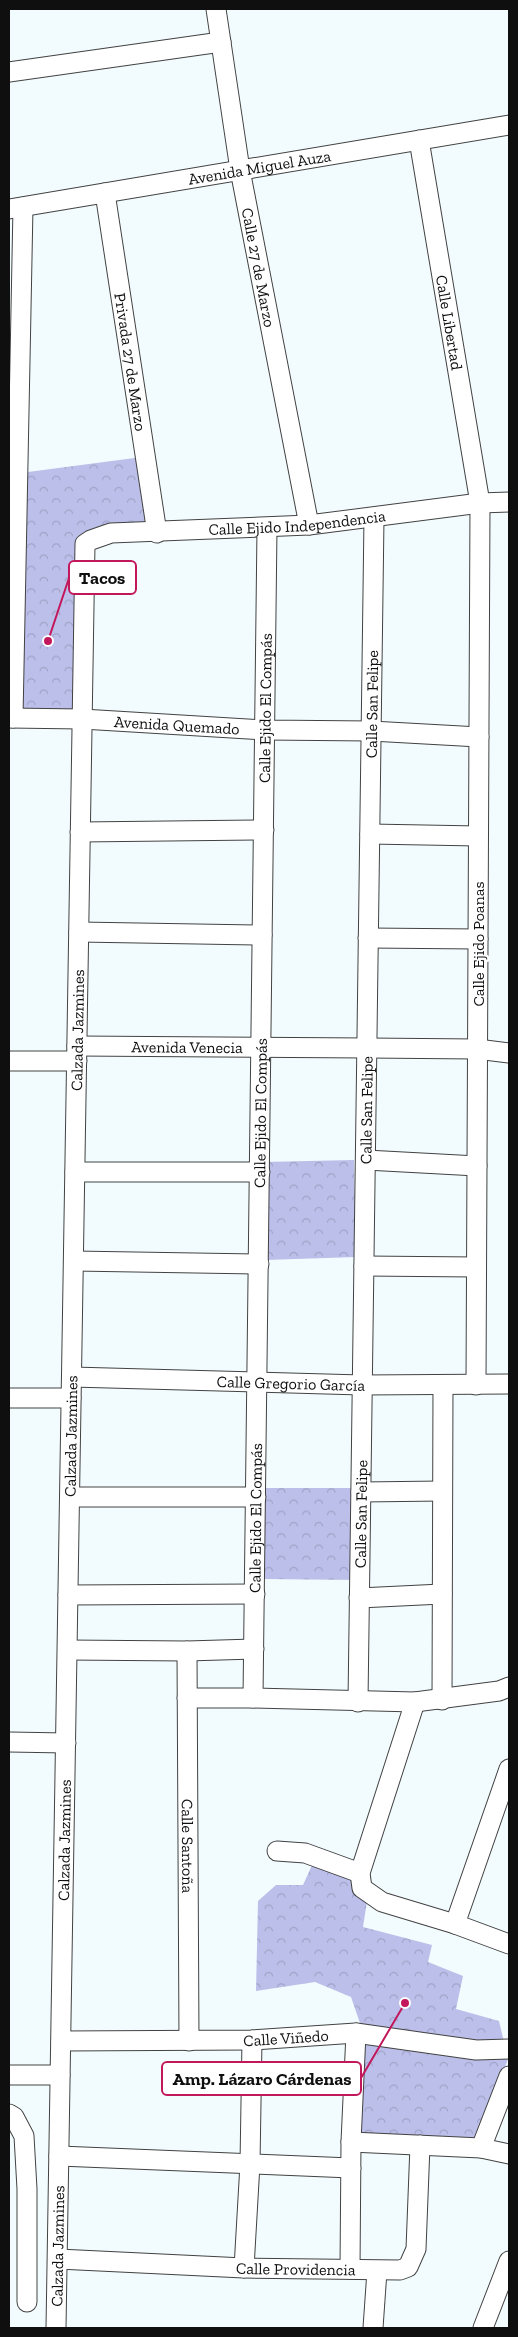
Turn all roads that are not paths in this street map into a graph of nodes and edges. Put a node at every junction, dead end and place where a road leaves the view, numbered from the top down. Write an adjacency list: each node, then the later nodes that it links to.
1 (216, 9): 2 (street, Calle 27 de Marzo)
2 (221, 42): 3 (street); 6 (street, Calle 27 de Marzo)
3 (9, 72)
4 (509, 125): 5 (street, Avenida Miguel Auza)
5 (419, 140): 6 (street, Avenida Miguel Auza); 10 (street, Calle Libertad)
6 (240, 170): 7 (street, Avenida Miguel Auza); 12 (street, Calle 27 de Marzo)
7 (105, 193): 8 (street, Avenida Miguel Auza); 14 (street, Privada 27 de Marzo)
8 (16, 208): 16 (street)
9 (509, 502): 10 (street, Calle Ejido Independencia)
10 (480, 503): 11 (street, Calle Ejido Independencia); 20 (street, Calle Ejido Poanas)
11 (374, 518): 12 (street, Calle Ejido Independencia); 19 (street, Calle San Felipe)
12 (309, 525): 13 (street, Calle Ejido Independencia)
13 (267, 528): 14 (street, Calle Ejido Independencia); 18 (street, Calle Ejido El Compás)
14 (157, 532): 15 (street, Calle Ejido Independencia)
15 (85, 544): 17 (street, Calzada Jazmines)
16 (11, 718): 17 (street, Avenida Quemado)
17 (82, 719): 18 (street, Avenida Quemado); 22 (street, Calzada Jazmines)
18 (265, 730): 19 (street, Avenida Quemado); 21 (street, Calle Ejido El Compás)
19 (371, 731): 20 (street, Avenida Quemado); 23 (street, Calle San Felipe)
20 (479, 736): 24 (street, Calle Ejido Poanas)
21 (264, 830): 22 (street); 26 (street, Calle Ejido El Compás)
22 (80, 832): 25 (street, Calzada Jazmines)
23 (370, 834): 24 (street); 27 (street, Calle San Felipe)
24 (478, 836): 28 (street, Calle Ejido Poanas)
25 (79, 932): 26 (street); 33 (street, Calzada Jazmines)
26 (262, 935): 29 (street, Calle Ejido El Compás)
27 (368, 938): 28 (street); 30 (street, Calle San Felipe)
28 (478, 939): 31 (street, Calle Ejido Poanas)
29 (261, 1048): 30 (street, Avenida Venecia); 33 (street, Avenida Venecia); 38 (street, Calle Ejido El Compás)
30 (367, 1048): 31 (street, Avenida Venecia); 35 (street, Calle San Felipe)
31 (477, 1050): 32 (street, Avenida Venecia); 36 (street, Calle Ejido Poanas)
32 (509, 1053)
33 (77, 1054): 34 (street, Avenida Venecia); 37 (street, Calzada Jazmines)
34 (9, 1061)
35 (366, 1160): 36 (street); 41 (street, Calle San Felipe)
36 (477, 1166): 42 (street, Calle Ejido Poanas)
37 (75, 1172): 38 (street); 39 (street, Calzada Jazmines)
38 (260, 1172): 40 (street, Calle Ejido El Compás)
39 (74, 1261): 40 (street); 43 (street, Calzada Jazmines)
40 (259, 1264): 44 (street, Calle Ejido El Compás)
41 (364, 1266): 42 (street); 46 (street, Calle San Felipe)
42 (476, 1267): 48 (street, Calle Ejido Poanas)
43 (72, 1377): 44 (street, Calle Gregorio García); 50 (street, Calzada Jazmines)
44 (257, 1383): 46 (street, Calle Gregorio García); 54 (street, Calle Ejido El Compás)
45 (509, 1384): 48 (street, Calle Gregorio García)
46 (362, 1385): 47 (street, Calle Gregorio García); 52 (street, Calle San Felipe)
47 (442, 1385): 48 (street, Calle Gregorio García); 51 (street)
48 (476, 1385)
49 (9, 1398): 50 (street)
50 (71, 1398): 53 (street, Calzada Jazmines)
51 (442, 1491): 52 (street); 56 (street)
52 (361, 1492): 58 (street, Calle San Felipe)
53 (70, 1497): 54 (street); 57 (street, Calzada Jazmines)
54 (256, 1497): 55 (street, Calle Ejido El Compás)
55 (254, 1594): 57 (street); 59 (street, Calle Ejido El Compás)
56 (442, 1594): 58 (street); 65 (street)
57 (68, 1595): 60 (street, Calzada Jazmines)
58 (360, 1598): 66 (street, Calle San Felipe)
59 (254, 1649): 61 (street); 64 (street, Calle Ejido El Compás)
60 (68, 1650): 61 (street); 69 (street, Calzada Jazmines)
61 (187, 1651): 63 (street, Calle Santoña)
62 (506, 1692): 65 (street)
63 (187, 1698): 64 (street); 78 (street, Calle Santoña)
64 (253, 1698): 66 (street)
65 (442, 1700): 67 (street)
66 (358, 1702): 67 (street)
67 (415, 1702): 72 (street)
68 (9, 1742): 69 (street)
69 (66, 1742): 77 (street, Calzada Jazmines)
70 (509, 1769): 73 (street)
71 (277, 1851): 72 (street)
72 (361, 1881): 73 (street)
73 (455, 1924): 74 (street)
74 (509, 1944)
75 (356, 2033): 76 (street, Calle Viñedo); 79 (street, Calle Viñedo); 84 (street)
76 (252, 2040): 78 (street, Calle Viñedo); 89 (street)
77 (61, 2041): 78 (street, Calle Viñedo); 81 (street, Calzada Jazmines)
78 (189, 2042)
79 (509, 2048)
80 (9, 2075): 81 (street)
81 (60, 2075): 88 (street, Calzada Jazmines)
82 (509, 2076): 86 (street)
83 (9, 2114): 96 (street)
84 (351, 2142): 85 (street); 90 (street)
85 (420, 2145): 86 (street); 95 (street, Calle Providencia)
86 (481, 2148): 87 (street)
87 (509, 2154)
88 (59, 2156): 89 (street); 91 (street, Calzada Jazmines)
89 (250, 2164): 90 (street); 93 (street)
90 (350, 2168): 94 (street)
91 (58, 2259): 93 (street, Calle Providencia); 97 (street, Calzada Jazmines)
92 (509, 2261): 99 (street)
93 (244, 2268): 94 (street, Calle Providencia)
94 (350, 2269): 95 (street, Calle Providencia)
95 (377, 2271): 98 (street)
96 (27, 2302)
97 (56, 2328)
98 (373, 2328)
99 (483, 2328)

